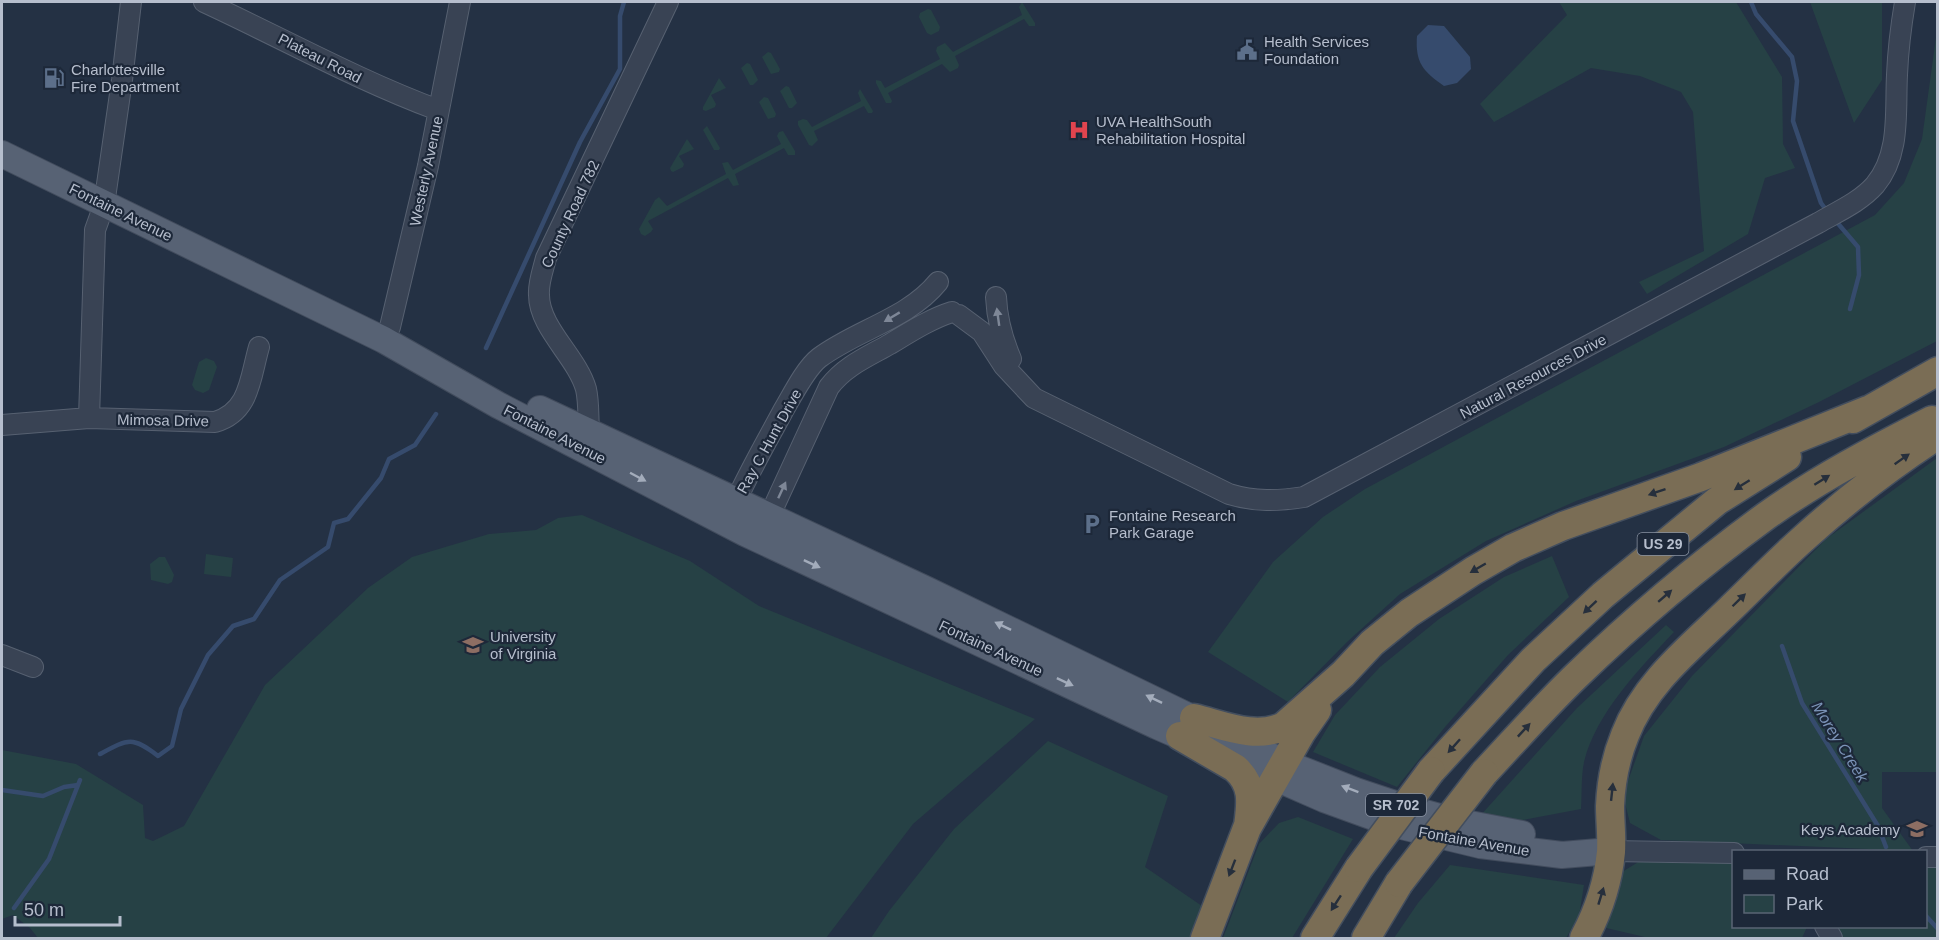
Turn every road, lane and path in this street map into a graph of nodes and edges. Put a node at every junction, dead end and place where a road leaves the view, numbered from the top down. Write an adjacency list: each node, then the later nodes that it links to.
1 (130, 2): 8 (street)
2 (204, 2): 6 (street, Plateau Road)
3 (460, 2): 6 (street, Westerly Avenue)
4 (668, 2): 20 (street, County Road 782)
5 (1905, 2): 15 (street, Natural Resources Drive)
6 (438, 110): 12 (street, Westerly Avenue)
7 (2, 154): 8 (main road, Fontaine Avenue)
8 (104, 205): 12 (main road, Fontaine Avenue); 18 (street)
9 (938, 282): 22 (street, Ray C Hunt Drive, one-way to 22)
10 (996, 297): 15 (street, Natural Resources Drive, one-way to 10)
11 (956, 314): 15 (street, Natural Resources Drive); 23 (street, Ray C Hunt Drive, one-way to 11)
12 (393, 344): 20 (main road, Fontaine Avenue); 24 (main road, Fontaine Avenue, one-way to 24)
13 (259, 347): 18 (street, Mimosa Drive)
14 (1938, 371): 16 (highway, US 29)
15 (1015, 376)
16 (1868, 410): 27 (highway, one-way to 27); 34 (highway, US 29, one-way to 34, bridge)
17 (1938, 417): 35 (highway, US 29, one-way to 17, bridge)
18 (89, 418): 19 (street, Mimosa Drive)
19 (2, 425)
20 (589, 430): 22 (main road, Fontaine Avenue)
21 (1938, 435): 31 (highway, one-way to 21)
22 (736, 501): 23 (main road, Fontaine Avenue); 24 (street, Ray C Hunt Drive)
23 (769, 517): 24 (street); 28 (main road, Fontaine Avenue, one-way to 23)
24 (745, 533): 28 (main road, Fontaine Avenue, one-way to 28)
25 (2, 655): 26 (street)
26 (33, 667)
27 (1343, 674): 28 (highway); 29 (highway)
28 (1187, 727): 29 (main road, Fontaine Avenue / SR 702); 30 (highway)
29 (1281, 771): 30 (highway); 31 (main road, Fontaine Avenue / SR 702)
30 (1247, 828): 33 (highway, one-way to 33)
31 (1611, 851): 32 (street, Fontaine Avenue / SR 702); 36 (highway, one-way to 31)
32 (1732, 853)
33 (1205, 939)
34 (1315, 939)
35 (1366, 939)
36 (1584, 939)

